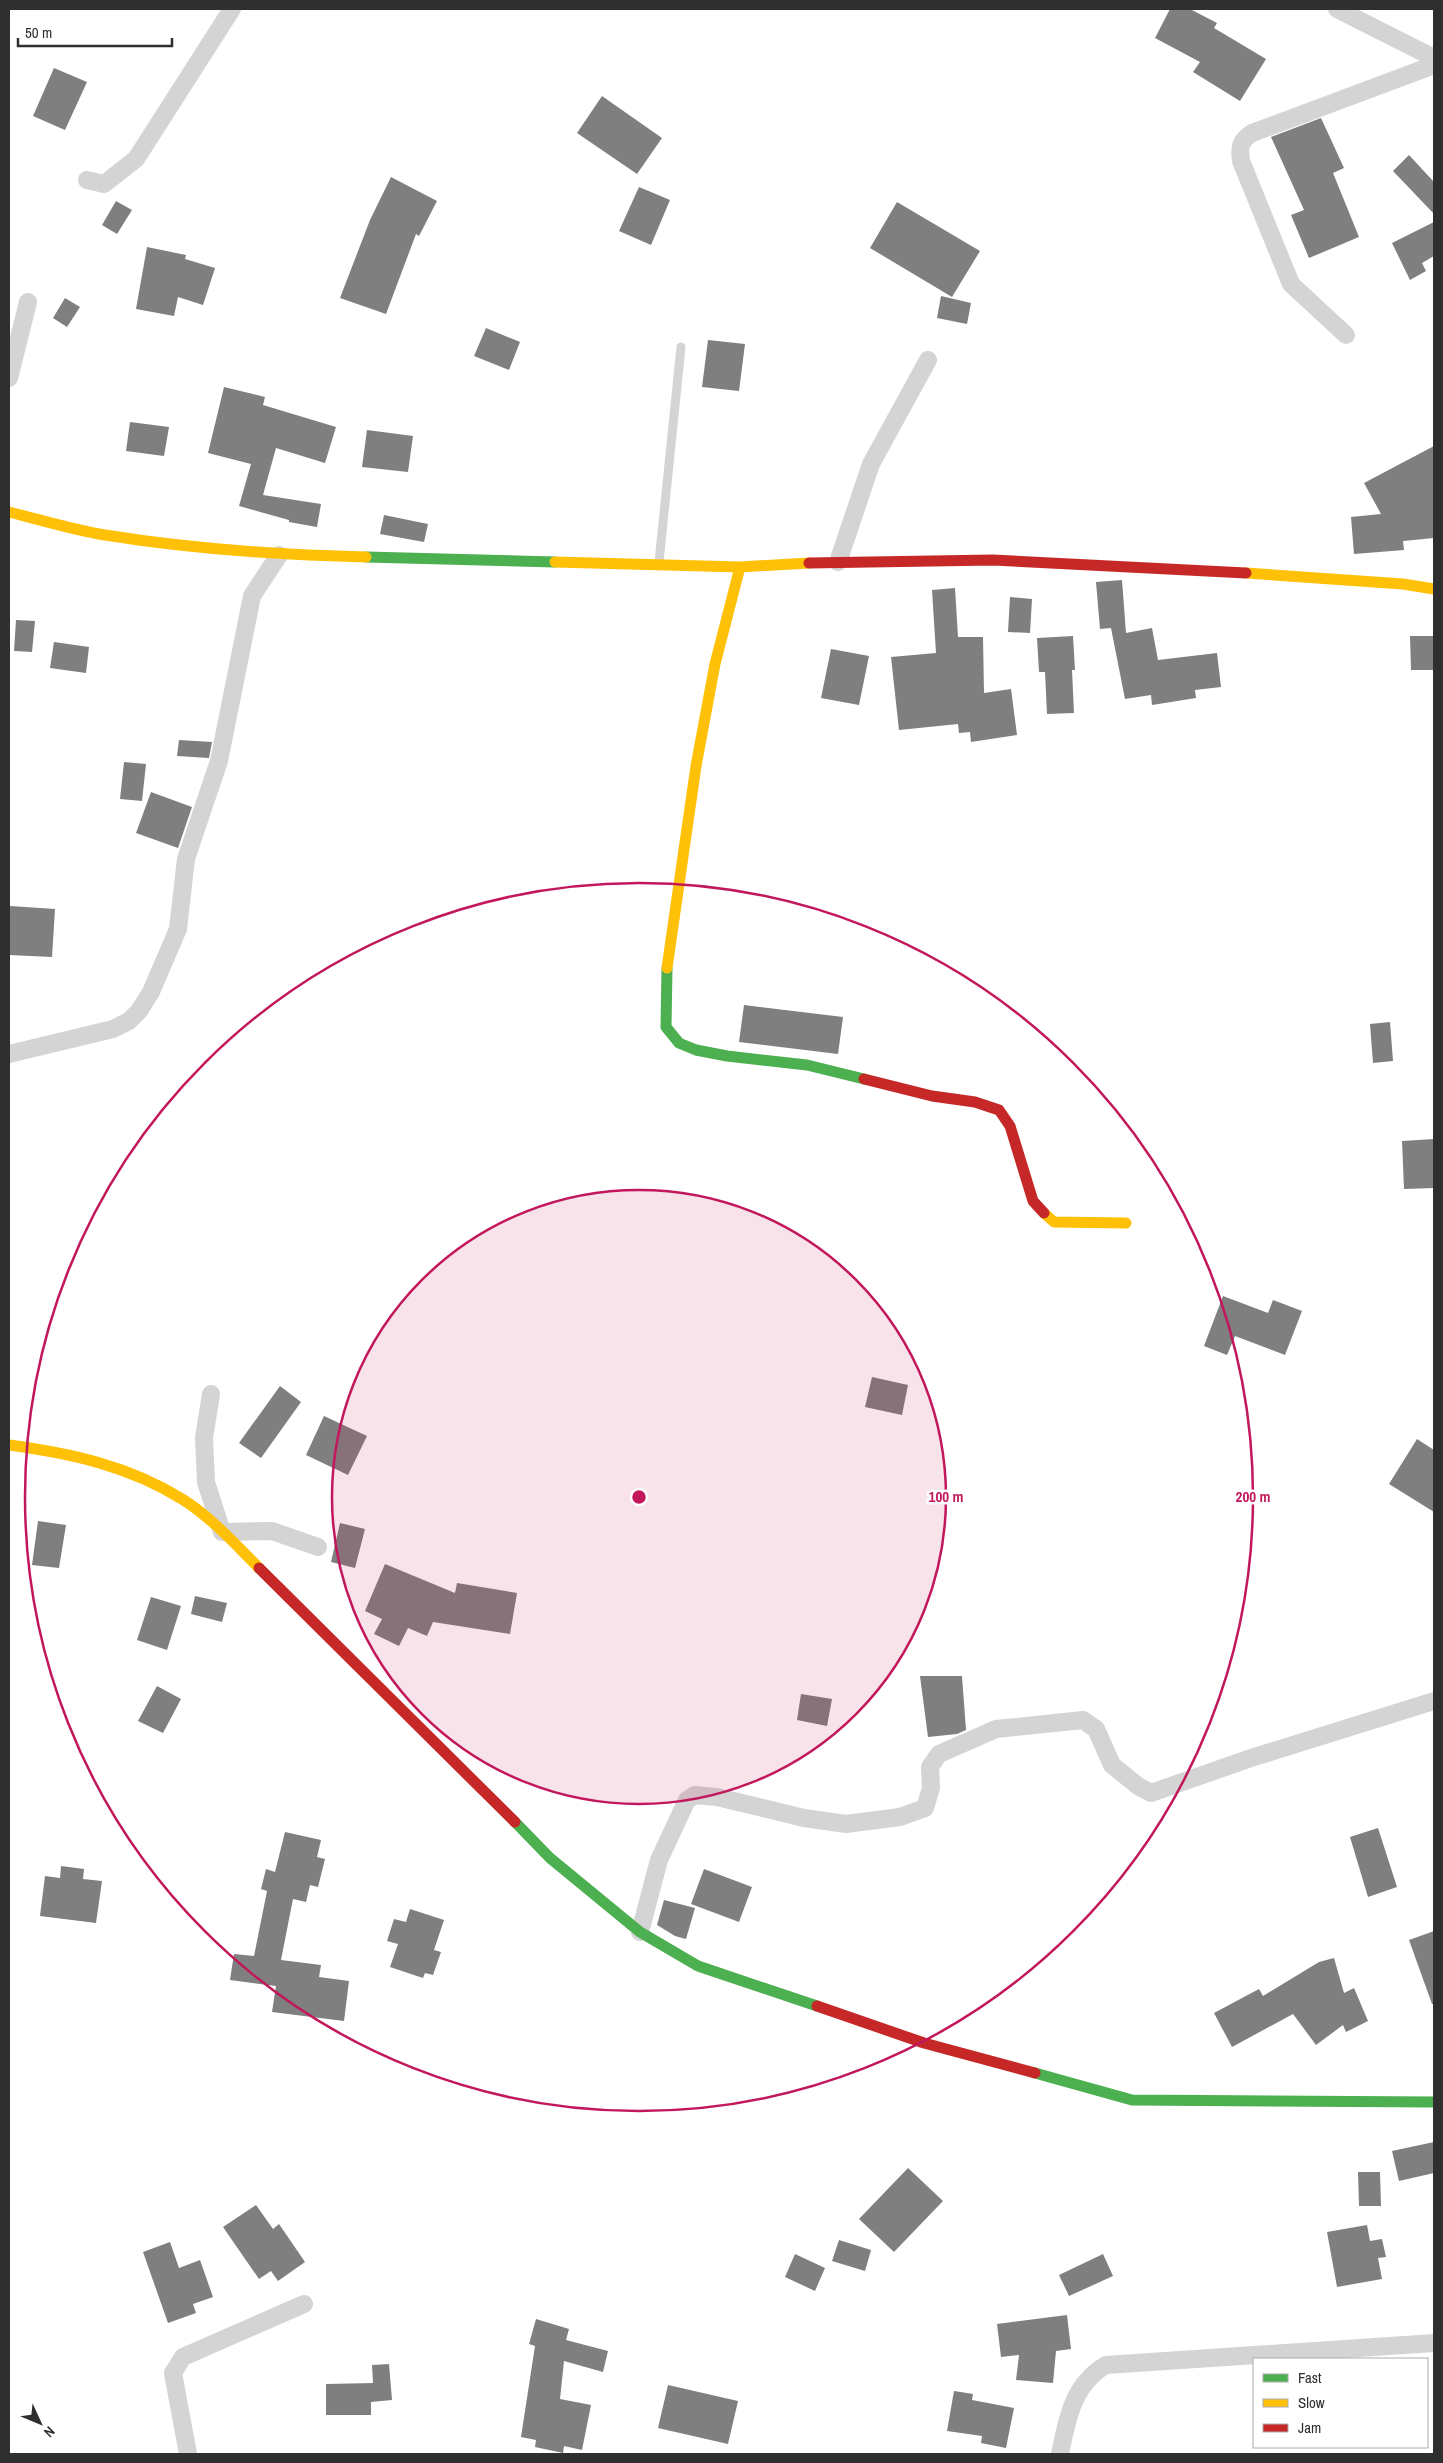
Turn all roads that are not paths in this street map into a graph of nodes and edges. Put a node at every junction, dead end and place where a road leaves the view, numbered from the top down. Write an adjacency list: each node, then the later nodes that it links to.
1 (232, 9): 5 (street)
2 (1337, 9): 3 (street)
3 (1434, 58)
4 (1434, 65): 7 (street)
5 (87, 180)
6 (28, 302): 10 (street)
7 (1346, 335)
8 (681, 347): 14 (lane)
9 (928, 360): 13 (street)
10 (9, 378)
11 (9, 512): 12 (street)
12 (280, 555): 14 (street); 17 (street)
13 (838, 562): 15 (street); 16 (street)
14 (659, 565): 15 (street)
15 (740, 567): 18 (street)
16 (1434, 590)
17 (9, 1054)
18 (1126, 1223)
19 (211, 1394): 21 (street)
20 (9, 1445): 21 (street)
21 (222, 1532): 22 (street); 24 (street)
22 (318, 1548)
23 (1434, 1701): 24 (street)
24 (640, 1932): 25 (street)
25 (1434, 2102)
26 (304, 2304): 28 (street)
27 (1434, 2343): 29 (street)
28 (188, 2454)
29 (1060, 2454)

